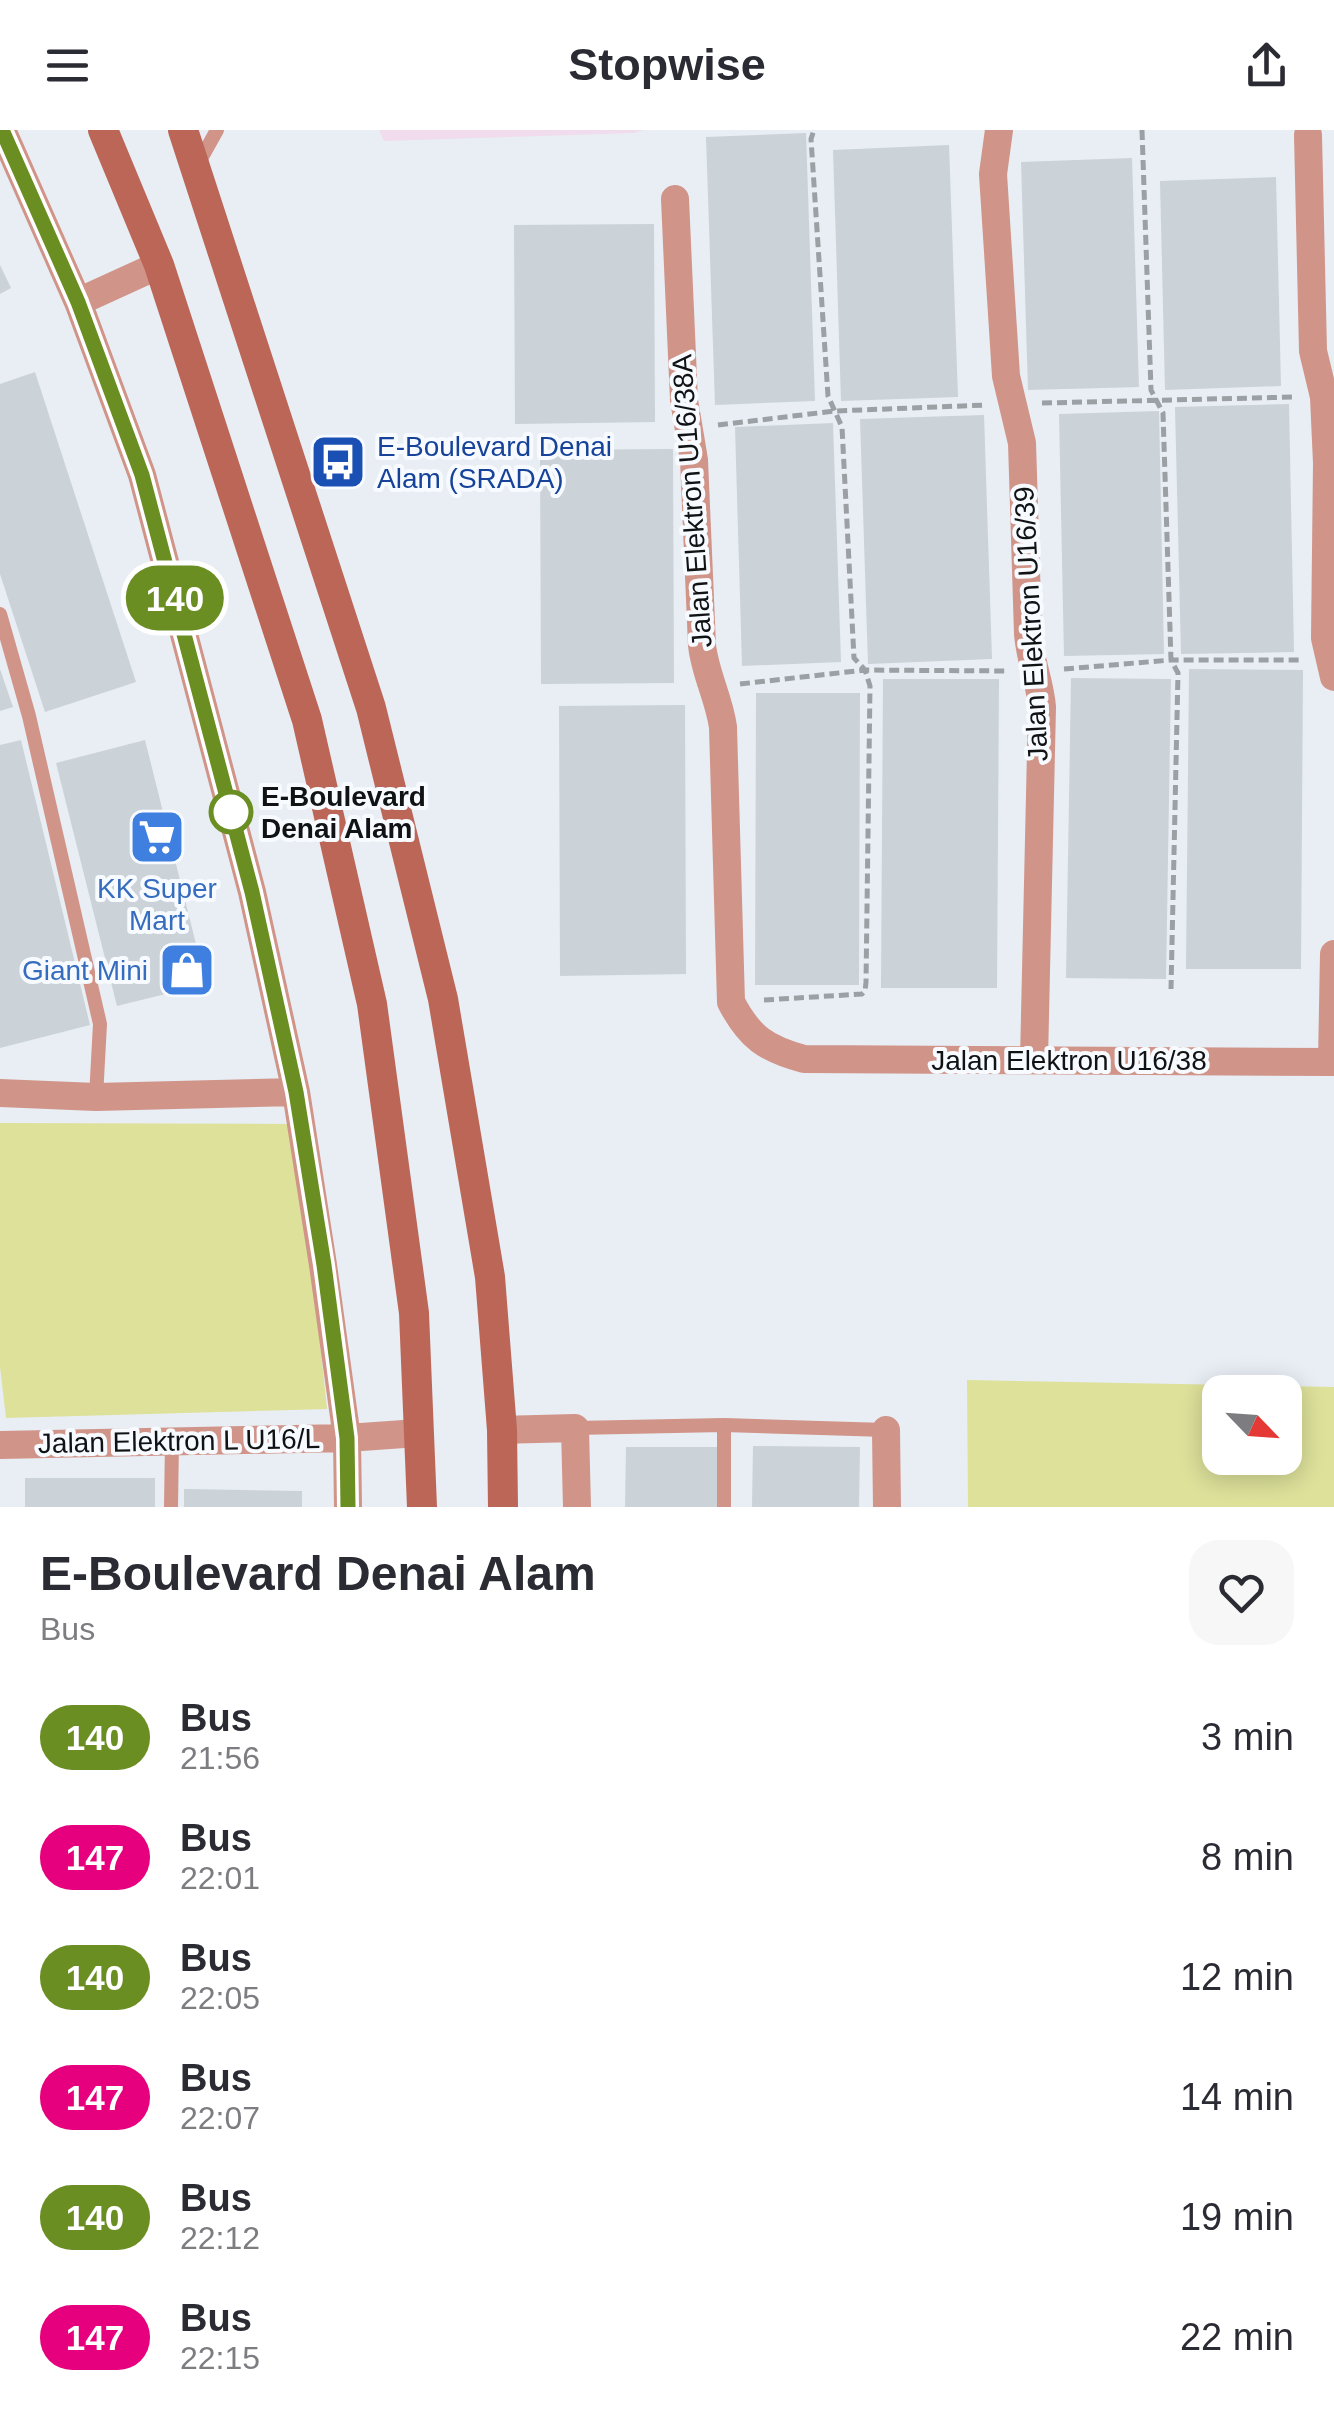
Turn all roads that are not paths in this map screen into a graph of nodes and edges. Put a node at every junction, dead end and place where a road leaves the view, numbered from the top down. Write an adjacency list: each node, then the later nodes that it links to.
1 (2, 130): 10 (street)
2 (103, 130): 9 (main road)
3 (183, 130): 7 (main road)
4 (217, 130): 7 (lane)
5 (999, 130): 15 (street, Jalan Elektron U16/39)
6 (1310, 132): 12 (street)
7 (196, 168): 22 (main road)
8 (675, 199): 14 (street, Jalan Elektron U16/38A)
9 (159, 265): 10 (street); 24 (main road)
10 (78, 302): 17 (street)
11 (0, 614): 19 (lane)
12 (1334, 676)
13 (1334, 954): 16 (street)
14 (804, 1059): 15 (street, Jalan Elektron U16/38)
15 (1034, 1060): 16 (street, Jalan Elektron U16/38)
16 (1333, 1062)
17 (296, 1092): 19 (street); 25 (street)
18 (0, 1093): 19 (street)
19 (96, 1098)
20 (724, 1425): 21 (lane); 23 (lane); 33 (lane)
21 (575, 1428): 22 (street); 32 (street)
22 (502, 1430): 31 (main road)
23 (886, 1430): 34 (street)
24 (418, 1433): 25 (street, Jalan Elektron L U16/L); 30 (main road)
25 (347, 1438): 26 (street, Jalan Elektron L U16/L); 29 (street)
26 (172, 1441): 27 (street, Jalan Elektron L U16/L); 28 (lane)
27 (0, 1445)
28 (172, 1507)
29 (348, 1507)
30 (422, 1507)
31 (503, 1507)
32 (576, 1507)
33 (724, 1507)
34 (887, 1507)

